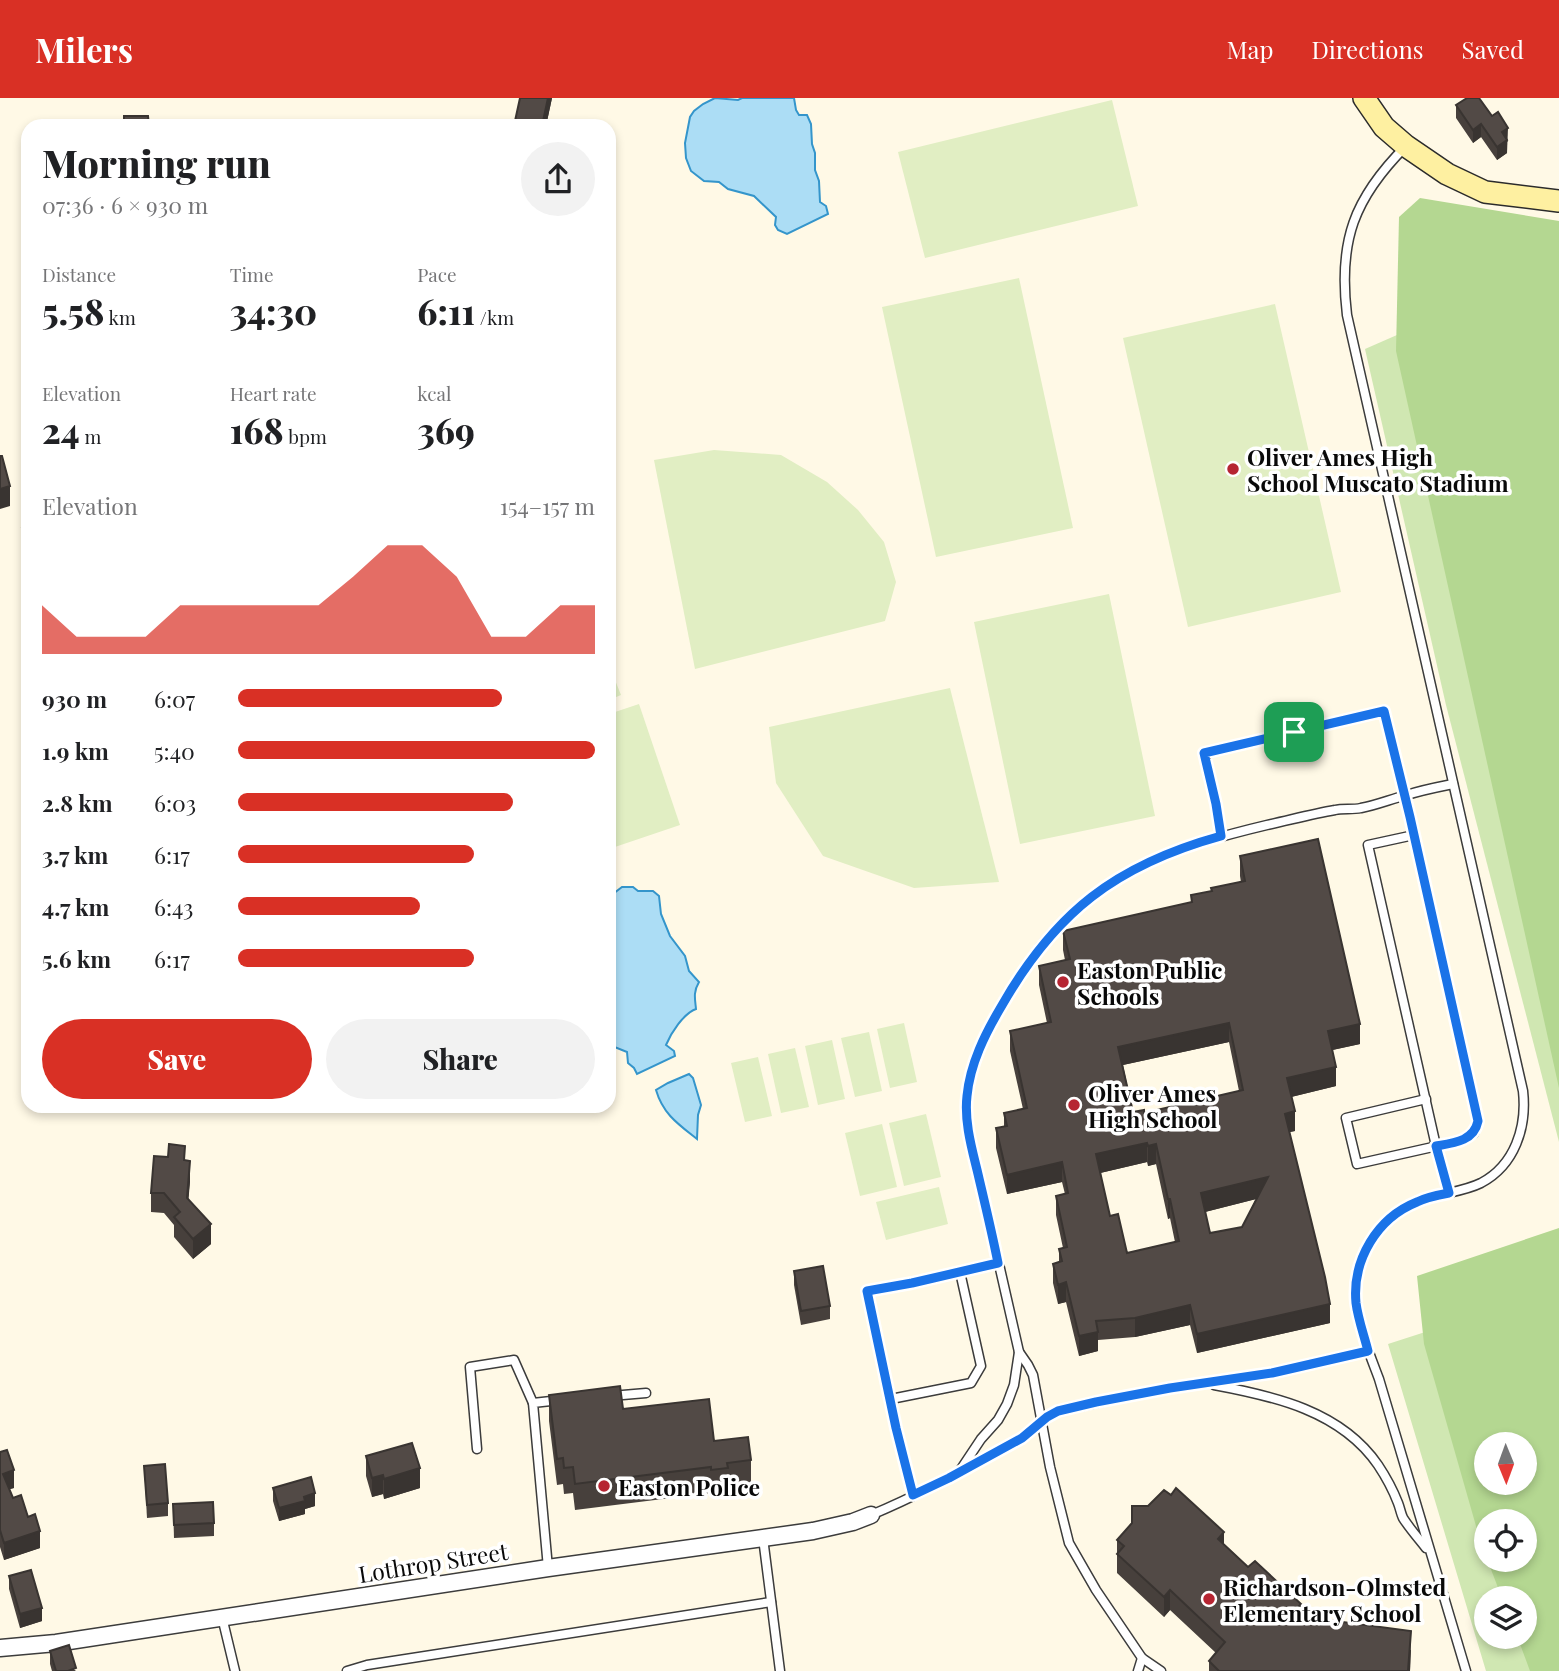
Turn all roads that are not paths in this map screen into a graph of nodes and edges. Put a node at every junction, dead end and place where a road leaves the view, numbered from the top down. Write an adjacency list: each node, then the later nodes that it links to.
1 (1364, 98): 2 (street)
2 (1406, 146): 3 (street); 4 (lane)
3 (1559, 201)
4 (1453, 784): 5 (lane); 10 (lane)
5 (1405, 795): 6 (lane); 7 (lane); 7 (lane)
6 (1414, 835): 8 (lane); 9 (lane)
7 (1221, 836): 11 (lane)
8 (1426, 1099): 9 (lane); 9 (lane)
9 (1436, 1146): 10 (lane)
10 (1449, 1193): 13 (lane)
11 (998, 1263): 12 (lane); 14 (lane)
12 (960, 1272): 19 (lane); 19 (lane)
13 (1368, 1351): 15 (lane); 27 (lane)
14 (1020, 1353): 21 (lane); 23 (lane)
15 (1204, 1383): 21 (lane); 27 (lane)
16 (646, 1392): 17 (lane)
17 (596, 1397)
18 (570, 1399): 20 (lane)
19 (891, 1399): 24 (lane)
20 (533, 1403): 22 (lane); 28 (lane)
21 (1042, 1421): 23 (lane); 32 (lane)
22 (477, 1449)
23 (959, 1472): 24 (lane)
24 (913, 1495): 25 (lane)
25 (871, 1515): 26 (street, Lothrop Street)
26 (763, 1538): 28 (street, Lothrop Street); 29 (lane)
27 (1430, 1554): 38 (lane)
28 (548, 1568): 30 (street, Lothrop Street)
29 (771, 1602): 34 (lane); 35 (lane)
30 (222, 1617): 31 (street, Lothrop Street); 33 (lane)
31 (0, 1647)
32 (1142, 1658): 36 (lane); 37 (lane)
33 (235, 1671)
34 (347, 1671)
35 (780, 1671)
36 (1138, 1671)
37 (1161, 1671)
38 (1466, 1671)

